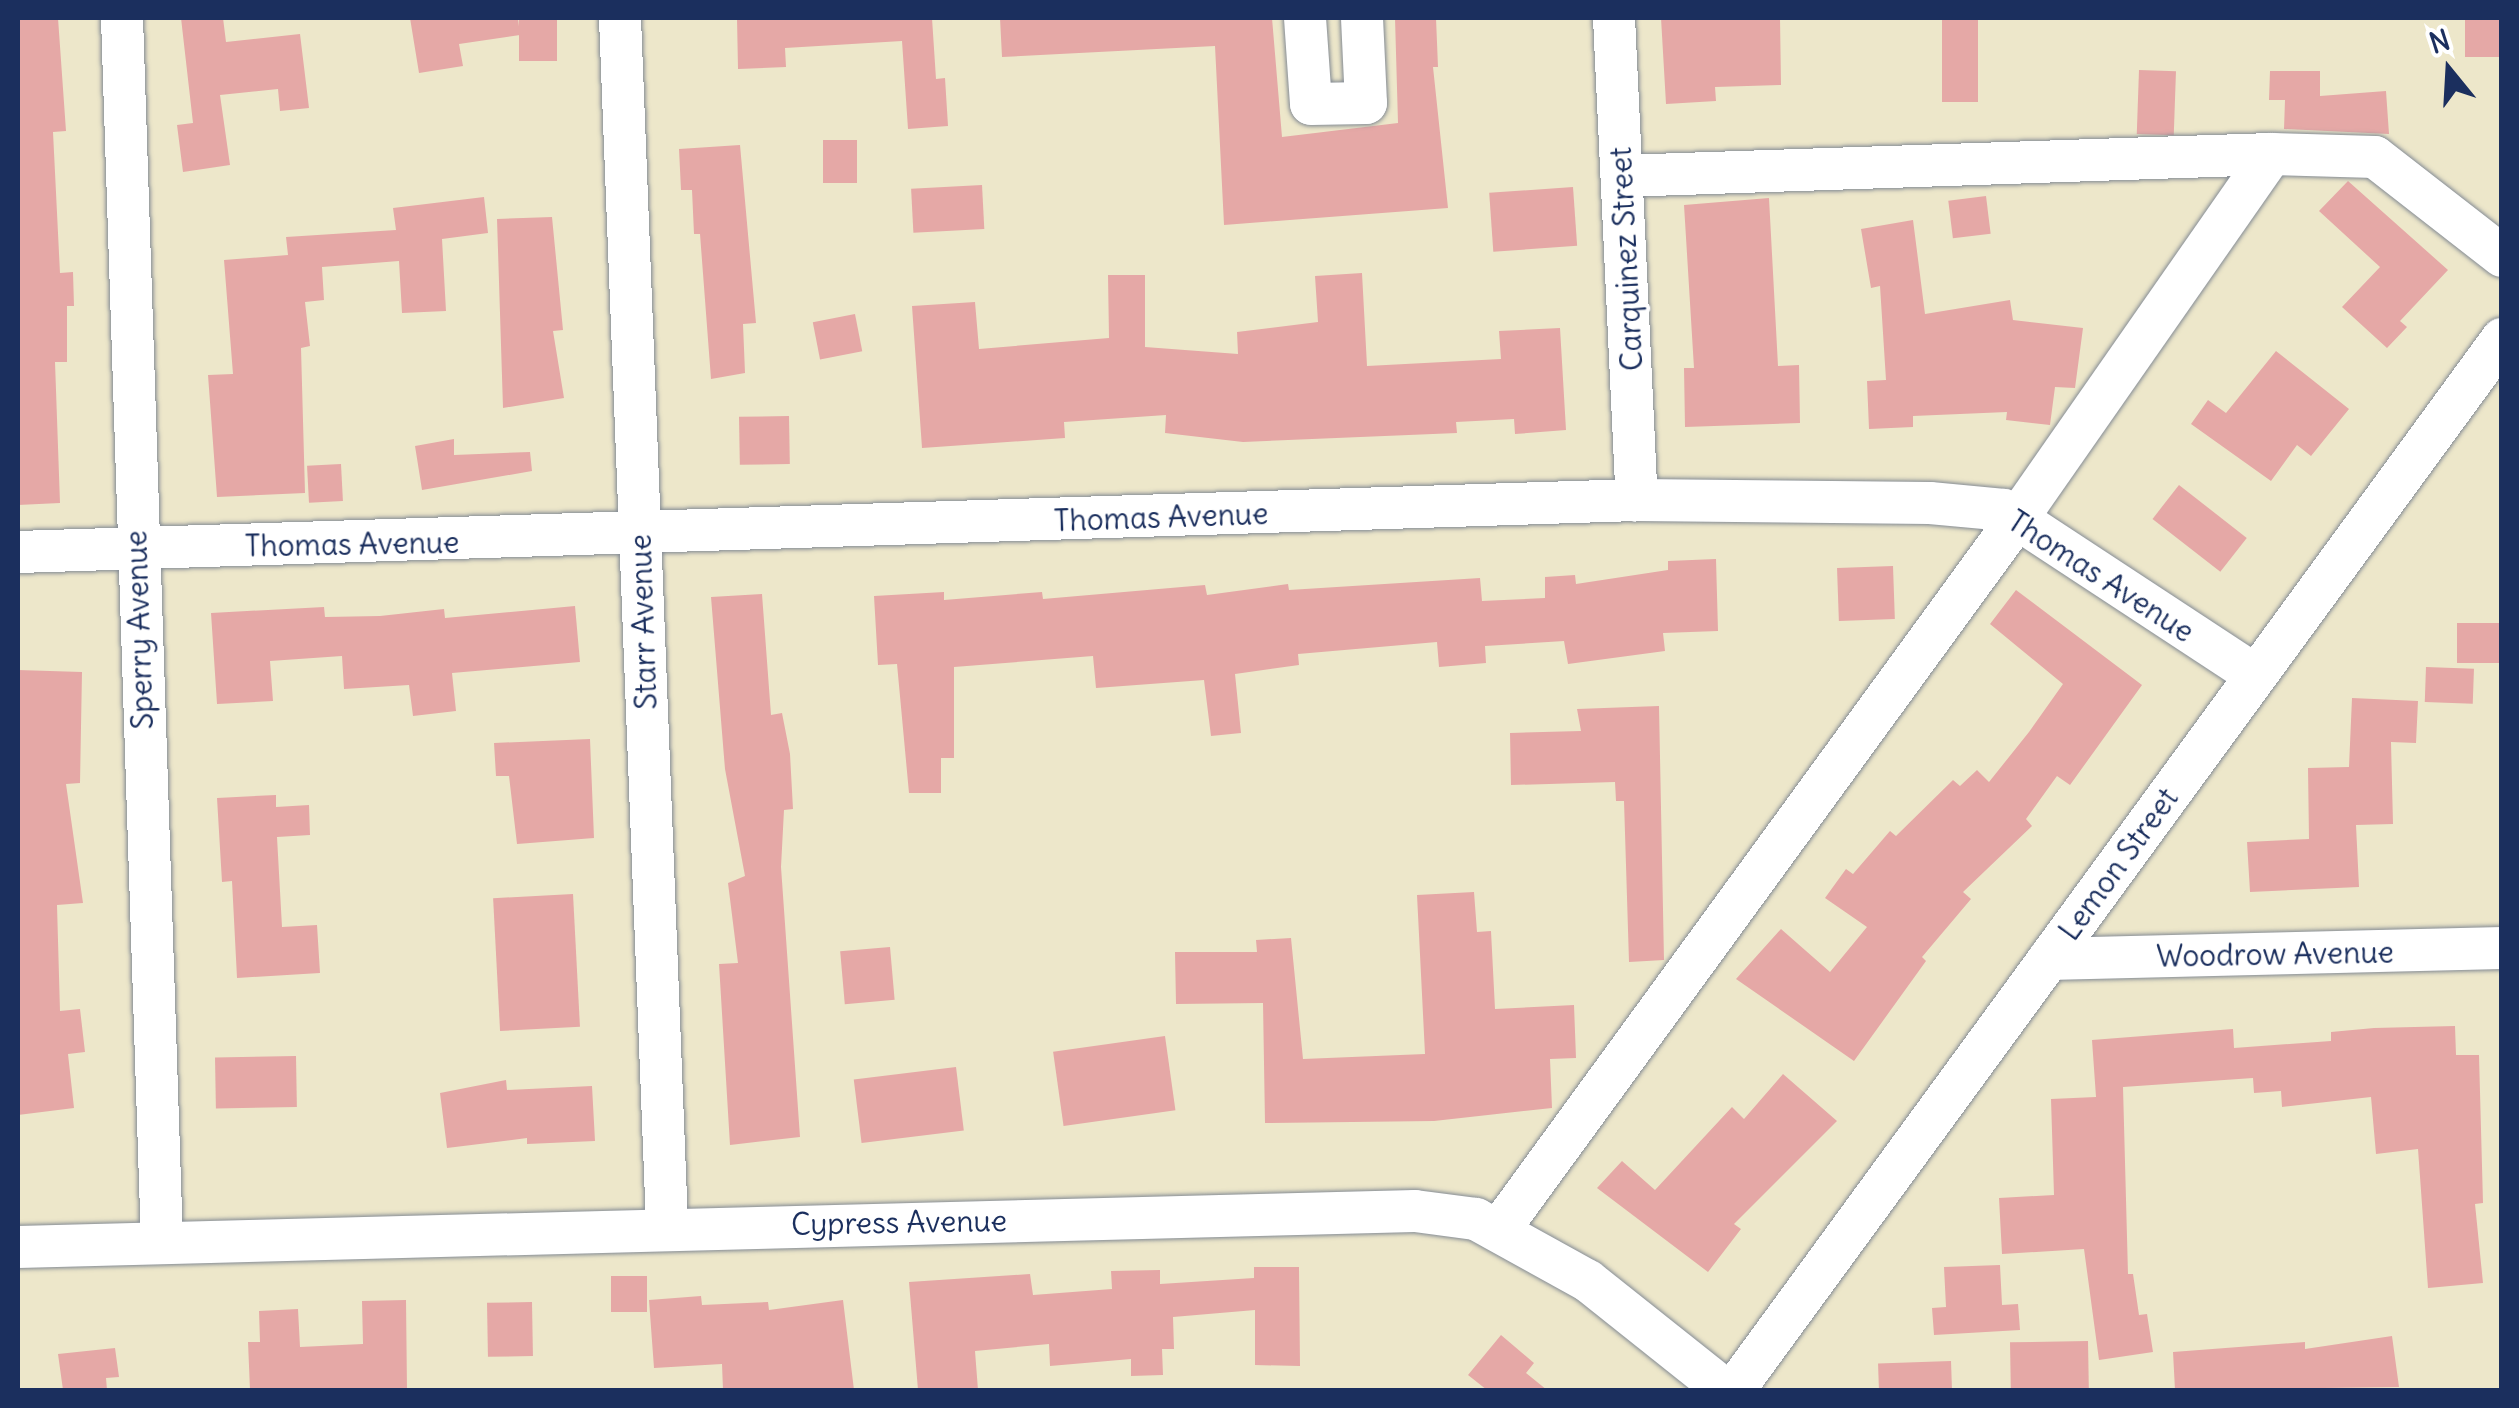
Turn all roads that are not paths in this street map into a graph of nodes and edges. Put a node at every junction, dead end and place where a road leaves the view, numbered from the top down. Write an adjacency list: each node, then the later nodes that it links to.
1 (122, 18): 13 (street, Sperry Avenue)
2 (620, 18): 12 (street, Starr Avenue)
3 (1305, 18): 4 (street)
4 (1362, 18)
5 (1614, 18): 7 (street, Carquinez Street)
6 (2272, 154): 7 (street); 8 (street); 11 (street)
7 (1622, 176): 10 (street, Carquinez Street)
8 (2502, 256)
9 (2502, 338): 15 (street, Lemon Street)
10 (1638, 500): 11 (street, Thomas Avenue); 12 (street, Thomas Avenue)
11 (2016, 518): 15 (street, Thomas Avenue); 19 (street)
12 (640, 537): 13 (street, Thomas Avenue); 18 (street, Starr Avenue)
13 (136, 550): 14 (street, Thomas Avenue); 20 (street, Sperry Avenue)
14 (18, 552)
15 (2256, 676): 17 (street, Lemon Street)
16 (2502, 948): 17 (street, Woodrow Avenue)
17 (2049, 959): 23 (street, Lemon Street)
18 (667, 1227): 19 (street, Cypress Avenue); 20 (street, Cypress Avenue)
19 (1499, 1230): 22 (street, Cypress Avenue)
20 (162, 1242): 21 (street, Cypress Avenue)
21 (18, 1247)
22 (1725, 1390)
23 (1734, 1390)

